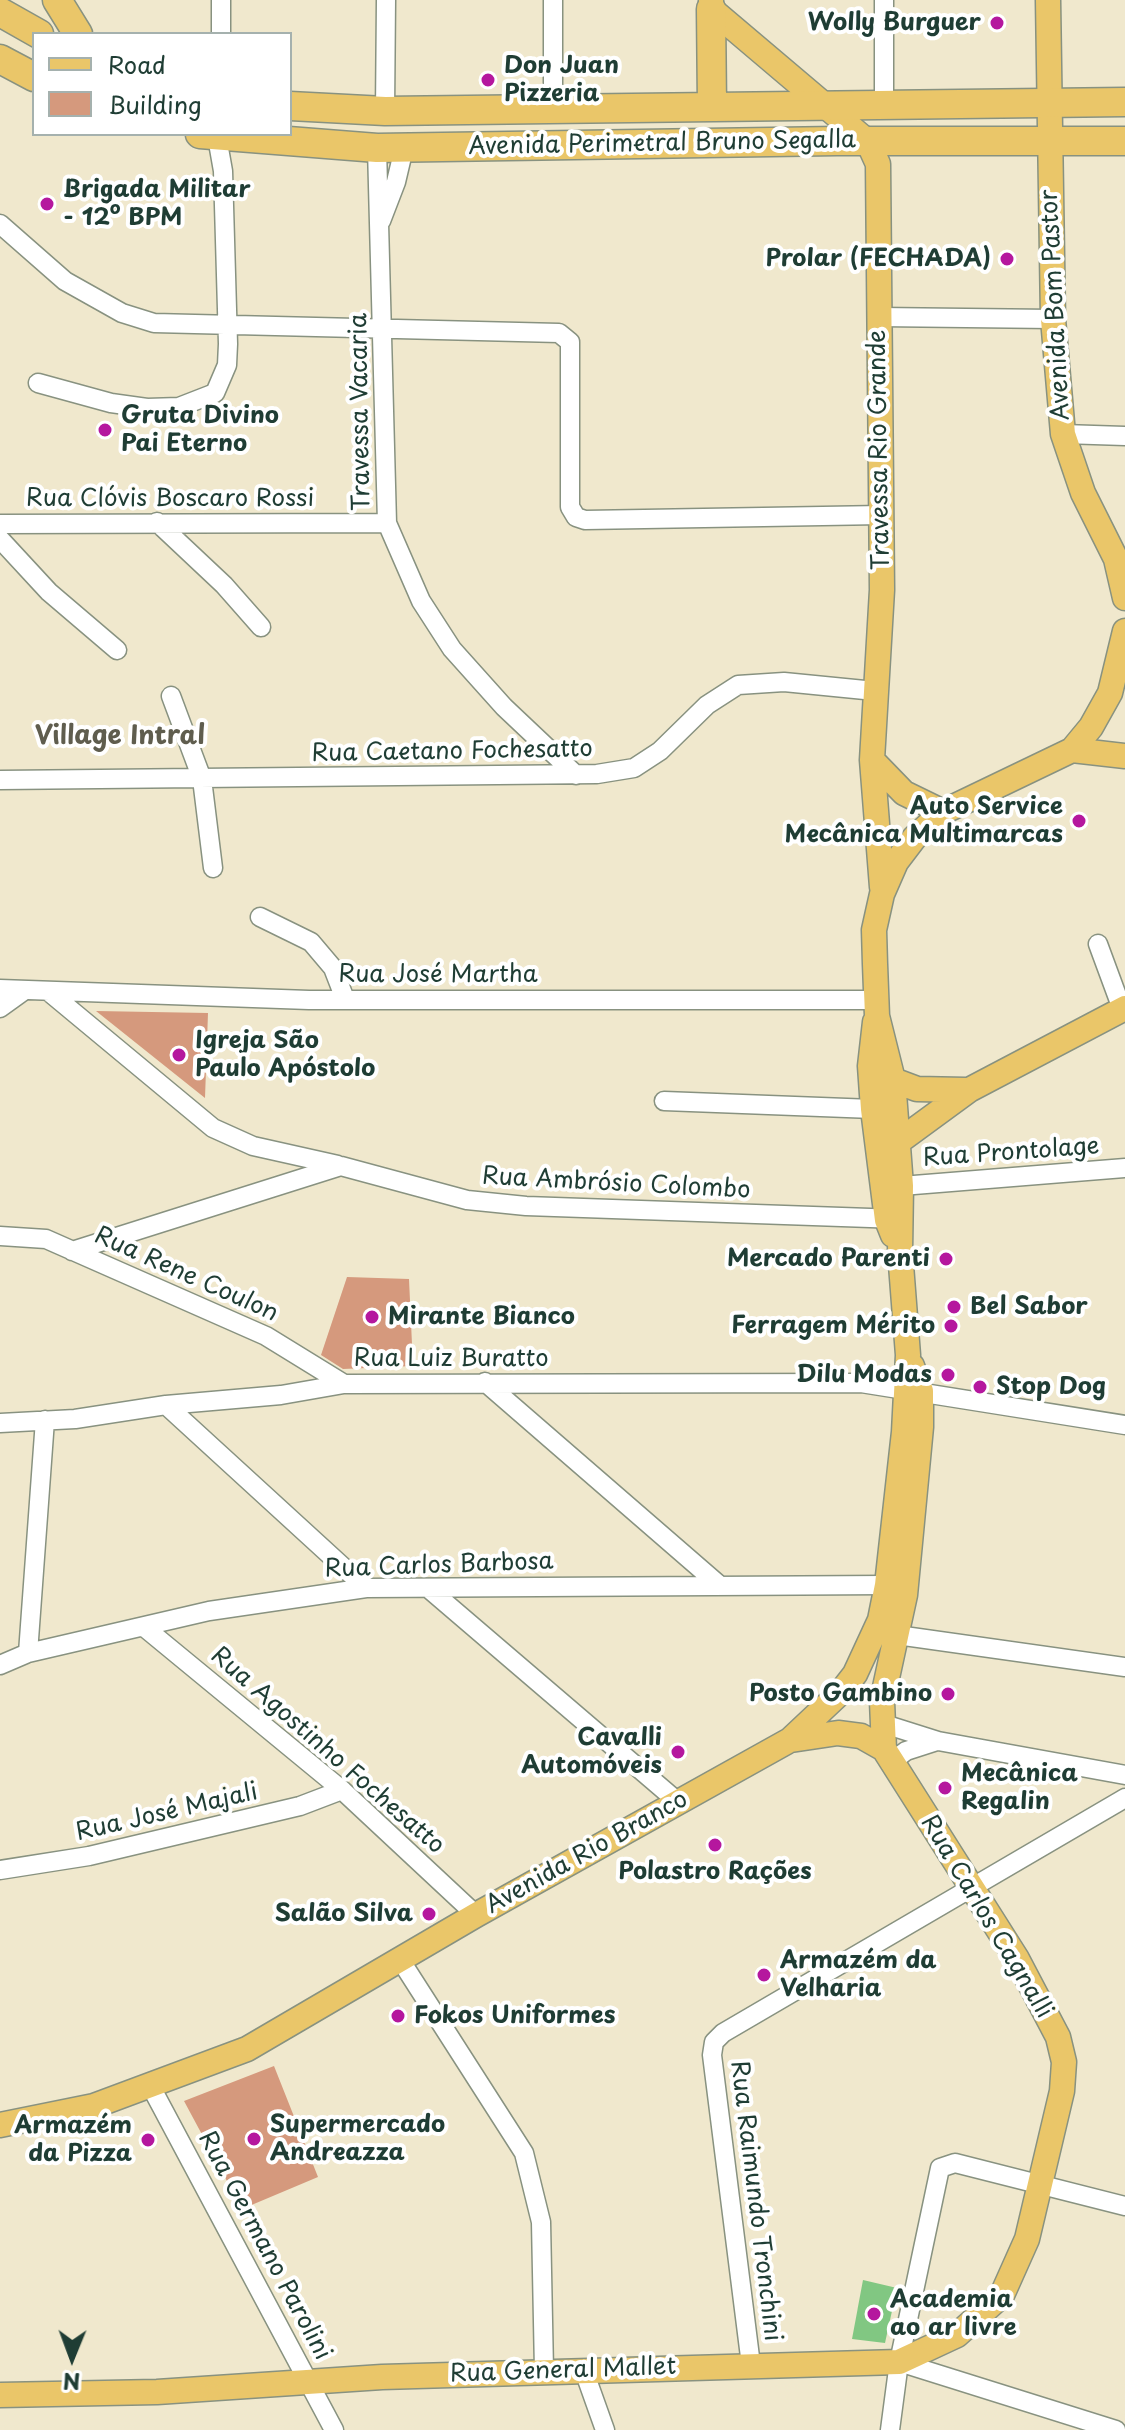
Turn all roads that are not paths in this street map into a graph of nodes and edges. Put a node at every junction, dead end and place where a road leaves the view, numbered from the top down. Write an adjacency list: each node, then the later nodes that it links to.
1 (14, 0): 9 (street)
2 (57, 0): 11 (highway)
3 (221, 0): 12 (street)
4 (386, 0): 23 (street)
5 (553, 0): 21 (street)
6 (884, 0): 17 (street)
7 (1048, 0): 15 (main road, Avenida Bom Pastor)
8 (711, 4): 18 (main road); 20 (highway)
9 (0, 10): 10 (highway)
10 (36, 32)
11 (77, 32)
12 (221, 32)
13 (0, 59): 14 (highway)
14 (32, 76)
15 (1048, 102): 16 (highway, Avenida Perimetral Bruno Segalla); 17 (highway, Avenida Perimetral Bruno Segalla); 25 (main road, Avenida Bom Pastor)
16 (1125, 102)
17 (884, 103): 18 (highway, Avenida Perimetral Bruno Segalla)
18 (823, 104): 20 (highway, Avenida Perimetral Bruno Segalla); 27 (main road)
19 (292, 106): 23 (highway, Avenida Perimetral Bruno Segalla)
20 (712, 106): 21 (highway, Avenida Perimetral Bruno Segalla)
21 (553, 109): 22 (highway, Avenida Perimetral Bruno Segalla)
22 (498, 110): 23 (highway, Avenida Perimetral Bruno Segalla); 28 (highway)
23 (385, 111)
24 (208, 136): 28 (highway, Avenida Perimetral Bruno Segalla); 33 (street)
25 (1048, 140): 26 (highway, Avenida Perimetral Bruno Segalla); 27 (highway, Avenida Perimetral Bruno Segalla); 32 (main road, Avenida Bom Pastor)
26 (1125, 141)
27 (868, 142): 28 (highway, Avenida Perimetral Bruno Segalla); 31 (main road, Travessa Rio Grande)
28 (390, 148): 29 (street, Travessa Vacaria); 29 (street, Travessa Vacaria)
29 (381, 221): 34 (street, Travessa Vacaria)
30 (0, 224): 33 (street)
31 (879, 317): 32 (street); 38 (main road, Travessa Rio Grande)
32 (1053, 319): 36 (main road, Avenida Bom Pastor)
33 (225, 325): 34 (street); 35 (street)
34 (384, 327): 38 (street); 40 (street, Travessa Vacaria)
35 (38, 383)
36 (1063, 434): 37 (street); 43 (main road, Avenida Bom Pastor)
37 (1125, 436)
38 (882, 515): 47 (main road, Travessa Rio Grande)
39 (157, 522): 40 (street, Rua Clóvis Boscaro Rossi); 41 (street, Rua Clóvis Boscaro Rossi); 44 (street)
40 (387, 523): 52 (street, Travessa Vacaria)
41 (0, 524)
42 (0, 539): 46 (street)
43 (1125, 598)
44 (261, 627)
45 (1125, 631): 49 (main road)
46 (117, 650)
47 (875, 691): 51 (main road, Travessa Rio Grande); 52 (street, Rua Caetano Fochesatto)
48 (171, 696): 53 (street)
49 (1072, 750): 50 (main road); 55 (main road, Avenida Rio Branco)
50 (1125, 756)
51 (872, 760): 55 (main road); 57 (main road, Travessa Rio Grande)
52 (576, 775): 53 (street, Rua Caetano Fochesatto)
53 (202, 779): 54 (street, Rua Caetano Fochesatto); 56 (street)
54 (0, 780)
55 (943, 812): 57 (main road, Avenida Rio Branco)
56 (213, 868)
57 (882, 894): 66 (main road, Avenida Rio Branco)
58 (260, 917): 63 (street)
59 (1098, 944): 65 (street)
60 (0, 989): 61 (street, Rua José Martha)
61 (25, 990): 62 (street, Rua José Martha); 64 (street)
62 (48, 991): 63 (street, Rua José Martha); 72 (street, Rua Ambrósio Colombo)
63 (345, 999): 66 (street, Rua José Martha)
64 (0, 1008)
65 (1124, 1008): 68 (main road)
66 (875, 1017): 67 (main road, Avenida Rio Branco); 70 (main road, Avenida Rio Branco)
67 (893, 1080): 68 (main road); 71 (main road, Avenida Rio Branco)
68 (969, 1090): 71 (main road)
69 (664, 1101): 70 (street)
70 (873, 1109): 74 (main road, Avenida Rio Branco)
71 (898, 1142): 74 (main road, Avenida Rio Branco)
72 (341, 1166): 75 (street, Rua Ambrósio Colombo); 77 (street)
73 (1125, 1168): 74 (street, Rua Prontolage)
74 (892, 1187): 75 (main road, Avenida Rio Branco)
75 (895, 1219): 80 (main road, Avenida Rio Branco)
76 (0, 1236): 77 (street, Rua Rene Coulon)
77 (72, 1251): 79 (street, Rua Rene Coulon)
78 (485, 1382): 79 (street, Rua Luiz Buratto); 80 (street, Rua Luiz Buratto); 85 (street)
79 (344, 1384): 81 (street, Rua Luiz Buratto)
80 (913, 1389): 84 (street, Rua Luiz Buratto); 86 (main road, Avenida Rio Branco); 90 (main road, Avenida Rio Branco)
81 (166, 1405): 82 (street, Rua Luiz Buratto); 87 (street)
82 (45, 1420): 83 (street, Rua Luiz Buratto); 91 (street)
83 (0, 1423)
84 (1125, 1425)
85 (718, 1584): 86 (street, Rua Carlos Barbosa); 88 (street, Rua Carlos Barbosa)
86 (887, 1585): 95 (main road, Avenida Rio Branco)
87 (366, 1588): 88 (street, Rua Carlos Barbosa); 89 (street, Rua Carlos Barbosa)
88 (428, 1588): 101 (street)
89 (144, 1627): 91 (street, Rua Carlos Barbosa); 99 (street, Rua Agostinho Fochesatto)
90 (897, 1635): 93 (street); 94 (main road, Avenida Rio Branco)
91 (28, 1653): 92 (street, Rua Carlos Barbosa)
92 (0, 1665)
93 (1125, 1667)
94 (881, 1723): 96 (street); 97 (main road, Avenida Rio Branco)
95 (790, 1740): 97 (main road); 101 (main road, Avenida Rio Branco)
96 (938, 1741): 97 (street); 98 (street)
97 (887, 1756): 103 (main road, Rua Carlos Cagnalli)
98 (1125, 1775)
99 (342, 1790): 102 (street, Rua José Majali); 104 (street, Rua Agostinho Fochesatto)
100 (1125, 1798): 103 (street, Rua Raimundo Tronchini)
101 (678, 1802): 104 (main road, Avenida Rio Branco)
102 (0, 1870)
103 (972, 1890): 108 (main road, Rua Carlos Cagnalli); 111 (street, Rua Raimundo Tronchini)
104 (476, 1915): 105 (main road, Avenida Rio Branco)
105 (401, 1961): 106 (main road, Avenida Rio Branco); 112 (street)
106 (150, 2085): 107 (main road, Avenida Rio Branco); 114 (street, Rua Germano Parolini)
107 (0, 2125)
108 (1041, 2186): 109 (street); 110 (main road, Rua Carlos Cagnalli); 110 (street)
109 (1125, 2206)
110 (899, 2362): 111 (main road, Rua General Mallet); 118 (street); 119 (street, Rua General Mallet)
111 (751, 2365): 113 (main road, Rua General Mallet)
112 (544, 2371): 113 (main road, Rua General Mallet); 114 (main road, Rua General Mallet)
113 (584, 2371): 117 (street)
114 (310, 2381): 115 (main road, Rua General Mallet); 116 (street, Rua Germano Parolini)
115 (0, 2395)
116 (334, 2430)
117 (605, 2430)
118 (890, 2430)
119 (1116, 2430)

